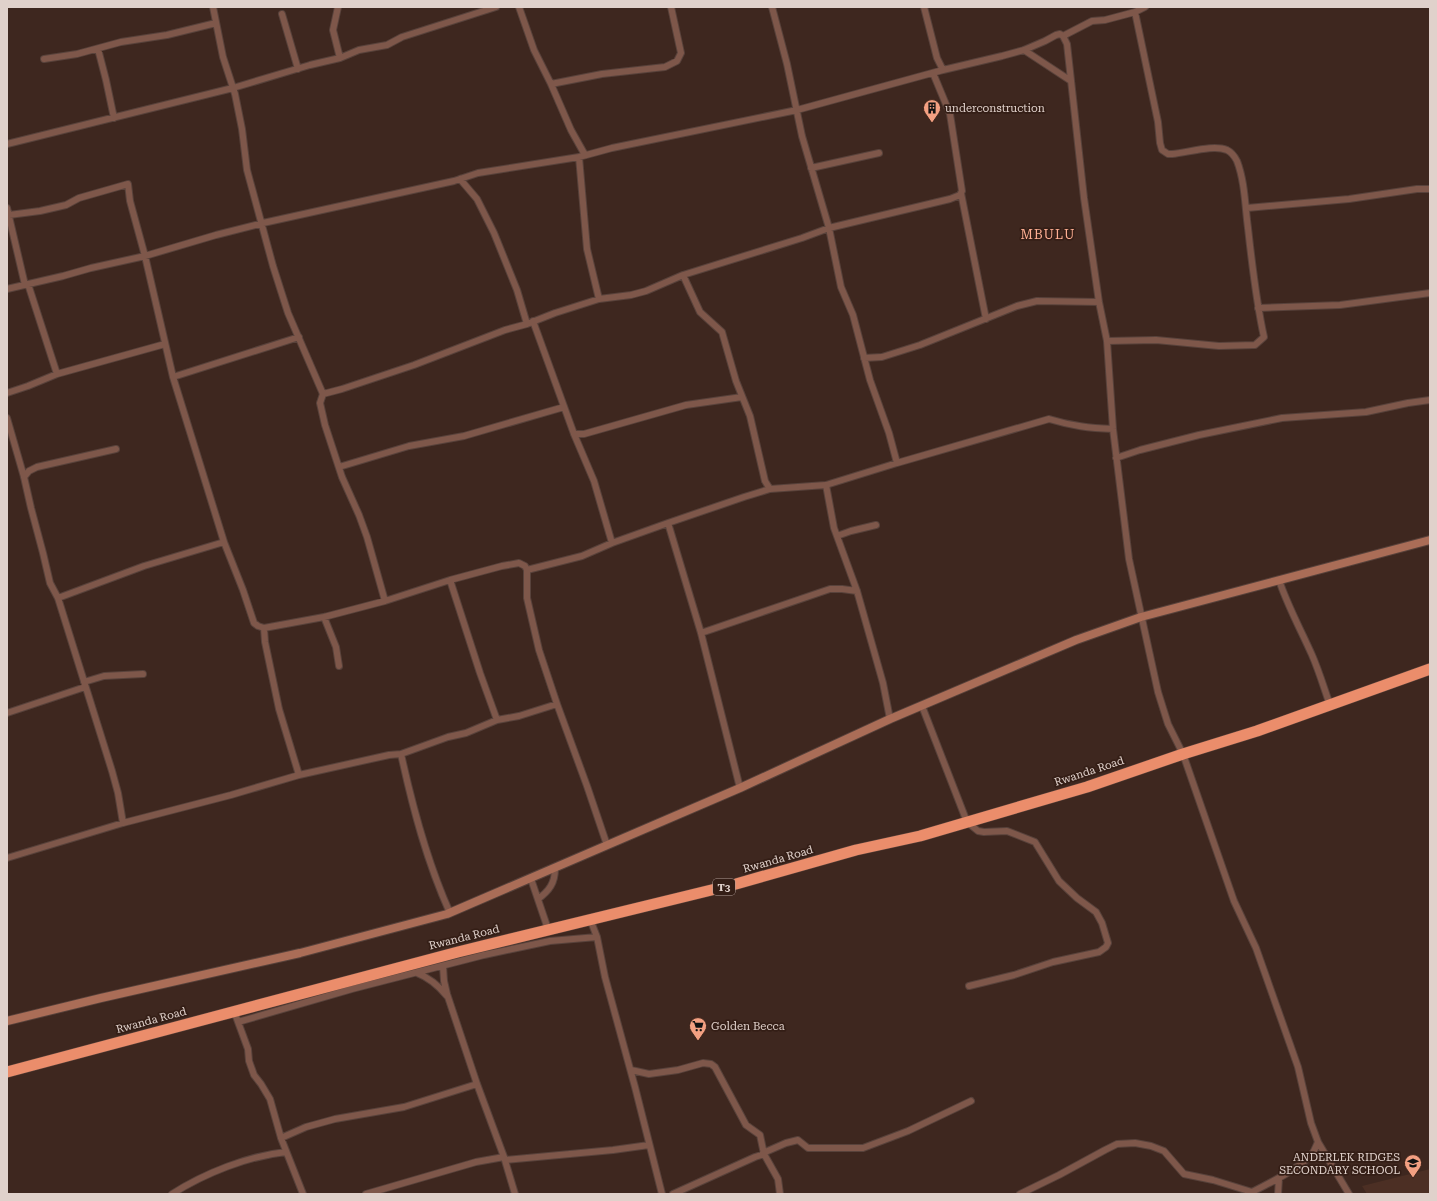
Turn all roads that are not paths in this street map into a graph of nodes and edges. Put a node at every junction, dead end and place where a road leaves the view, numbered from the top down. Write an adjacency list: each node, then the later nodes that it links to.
1 (213, 7): 11 (street)
2 (338, 7): 15 (street)
3 (496, 7): 15 (street)
4 (519, 7): 21 (street)
5 (672, 7): 21 (street)
6 (772, 7): 23 (street)
7 (924, 7): 18 (street)
8 (1145, 7): 9 (street)
9 (1135, 12): 12 (street); 33 (street)
10 (282, 14): 17 (street)
11 (216, 23): 13 (street); 22 (street)
12 (1063, 36): 14 (street); 20 (street)
13 (98, 49): 16 (street); 24 (street)
14 (1024, 50): 18 (street); 20 (street)
15 (340, 58): 17 (street)
16 (44, 60)
17 (298, 69): 22 (street)
18 (943, 70): 19 (street)
19 (933, 73): 23 (street); 32 (street)
20 (1071, 81): 43 (street)
21 (551, 84): 27 (street)
22 (233, 88): 24 (street); 35 (street)
23 (797, 110): 27 (street); 29 (street)
24 (114, 118): 25 (street)
25 (7, 144)
26 (879, 153): 29 (street)
27 (585, 155): 28 (street)
28 (579, 157): 30 (street); 42 (street)
29 (811, 168): 36 (street)
30 (460, 179): 35 (street); 46 (street)
31 (1430, 189): 33 (street)
32 (961, 193): 36 (street); 45 (street)
33 (1247, 208): 44 (street)
34 (8, 212): 37 (street); 39 (street)
35 (263, 223): 37 (street); 47 (street)
36 (829, 228): 38 (street); 50 (street)
37 (145, 256): 39 (street); 49 (street)
38 (683, 275): 42 (street); 55 (street)
39 (27, 285): 40 (street); 51 (street)
40 (7, 289)
41 (1430, 293): 44 (street)
42 (599, 299): 46 (street)
43 (1099, 302): 45 (street); 48 (street)
44 (1258, 308): 48 (street)
45 (986, 319): 50 (street)
46 (530, 322): 54 (street); 57 (street)
47 (298, 337): 52 (street); 54 (street)
48 (1107, 341): 59 (street)
49 (165, 344): 51 (street); 52 (street)
50 (864, 358): 64 (street)
51 (57, 374): 53 (street)
52 (173, 377): 73 (street)
53 (7, 393)
54 (323, 394): 65 (street)
55 (742, 397): 60 (street); 68 (street)
56 (1430, 400): 63 (street)
57 (564, 407): 60 (street); 65 (street)
58 (7, 418): 61 (street)
59 (1113, 429): 63 (street); 64 (street)
60 (574, 434): 74 (street)
61 (10, 439): 66 (street)
62 (116, 449): 66 (street)
63 (1116, 458): 82 (street)
64 (897, 463): 67 (street)
65 (339, 467): 80 (street)
66 (24, 476): 79 (street)
67 (826, 485): 68 (street); 71 (street)
68 (770, 489): 69 (street)
69 (668, 523): 74 (street); 84 (street)
70 (876, 525): 71 (street)
71 (836, 536): 78 (street)
72 (1430, 540): 77 (street)
73 (224, 542): 79 (street); 83 (street)
74 (612, 543): 75 (street)
75 (527, 570): 76 (street); 89 (street)
76 (450, 580): 80 (street); 93 (street)
77 (1279, 580): 82 (street); 90 (street)
78 (857, 591): 84 (street); 94 (street)
79 (58, 598): 88 (street)
80 (385, 601): 81 (street)
81 (324, 617): 83 (street); 85 (street)
82 (1141, 617): 91 (street); 96 (street)
83 (264, 628): 97 (street)
84 (701, 632): 98 (street)
85 (339, 666)
86 (1430, 668): 90 (highway, Rwanda Road / T3)
87 (143, 674): 88 (street)
88 (85, 684): 92 (street); 100 (street)
89 (557, 704): 93 (street); 101 (street)
90 (1330, 705): 96 (highway, Rwanda Road / T3)
91 (922, 706): 94 (street); 99 (street)
92 (7, 713)
93 (497, 720): 95 (street)
94 (890, 720): 98 (street)
95 (401, 754): 97 (street); 106 (street)
96 (1183, 754): 99 (highway, Rwanda Road / T3); 121 (street)
97 (299, 775): 100 (street)
98 (740, 788): 101 (street)
99 (967, 822): 107 (highway, Rwanda Road / T3); 112 (street)
100 (123, 823): 102 (street)
101 (607, 845): 103 (street)
102 (7, 858)
103 (555, 869): 104 (street); 105 (street)
104 (531, 879): 105 (street); 106 (street)
105 (538, 899): 108 (street)
106 (450, 913): 115 (street)
107 (590, 919): 108 (highway, Rwanda Road / T3); 109 (street)
108 (548, 929): 114 (highway, Rwanda Road / T3)
109 (597, 937): 110 (street); 116 (street)
110 (443, 966): 111 (street); 113 (street)
111 (417, 974): 113 (street); 114 (street)
112 (969, 986)
113 (448, 998): 118 (street)
114 (236, 1017): 117 (highway, Rwanda Road / T3); 120 (street)
115 (7, 1021)
116 (631, 1070): 122 (street); 124 (street)
117 (7, 1072)
118 (477, 1084): 120 (street); 125 (street)
119 (971, 1101): 124 (street)
120 (281, 1138): 123 (street)
121 (1318, 1142): 126 (street); 137 (street)
122 (649, 1145): 125 (street); 132 (street)
123 (286, 1152): 128 (street); 129 (street)
124 (763, 1154): 133 (street); 134 (street)
125 (505, 1158): 130 (street); 131 (street)
126 (1279, 1178): 127 (street); 136 (street)
127 (1250, 1193): 135 (street)
128 (172, 1194)
129 (304, 1194)
130 (366, 1194)
131 (515, 1194)
132 (662, 1194)
133 (673, 1194)
134 (780, 1194)
135 (1020, 1194)
136 (1278, 1194)
137 (1349, 1194)

